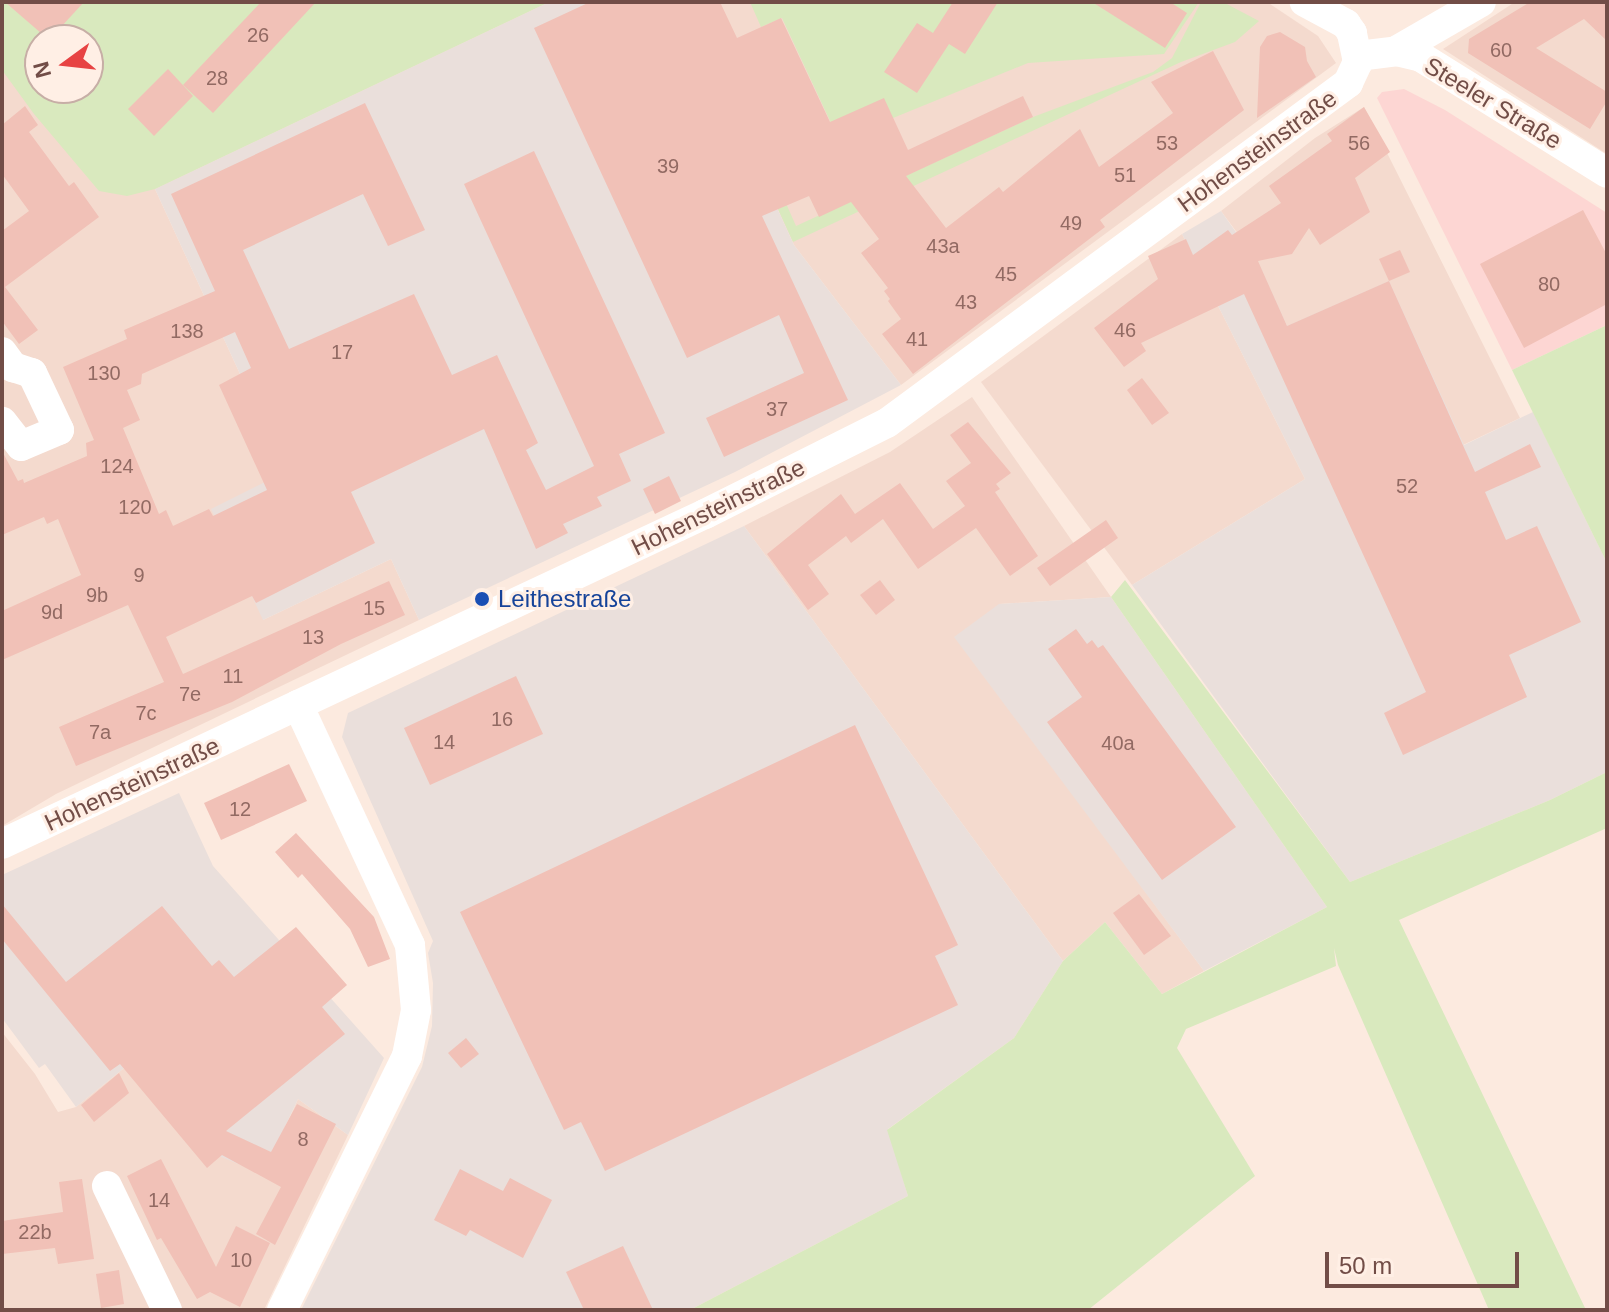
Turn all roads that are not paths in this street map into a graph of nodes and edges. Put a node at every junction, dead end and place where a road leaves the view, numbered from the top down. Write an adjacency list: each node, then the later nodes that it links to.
1 (1305, 2): 4 (street)
2 (1481, 2): 3 (street)
3 (1396, 51): 4 (street, Steeler Straße); 5 (street, Steeler Straße)
4 (1358, 56): 8 (street, Hohensteinstraße)
5 (1607, 173)
6 (6, 366): 7 (street)
7 (2, 422)
8 (298, 705): 9 (street, Hohensteinstraße); 12 (street)
9 (2, 844)
10 (107, 1186): 11 (street)
11 (167, 1310)
12 (282, 1310)

